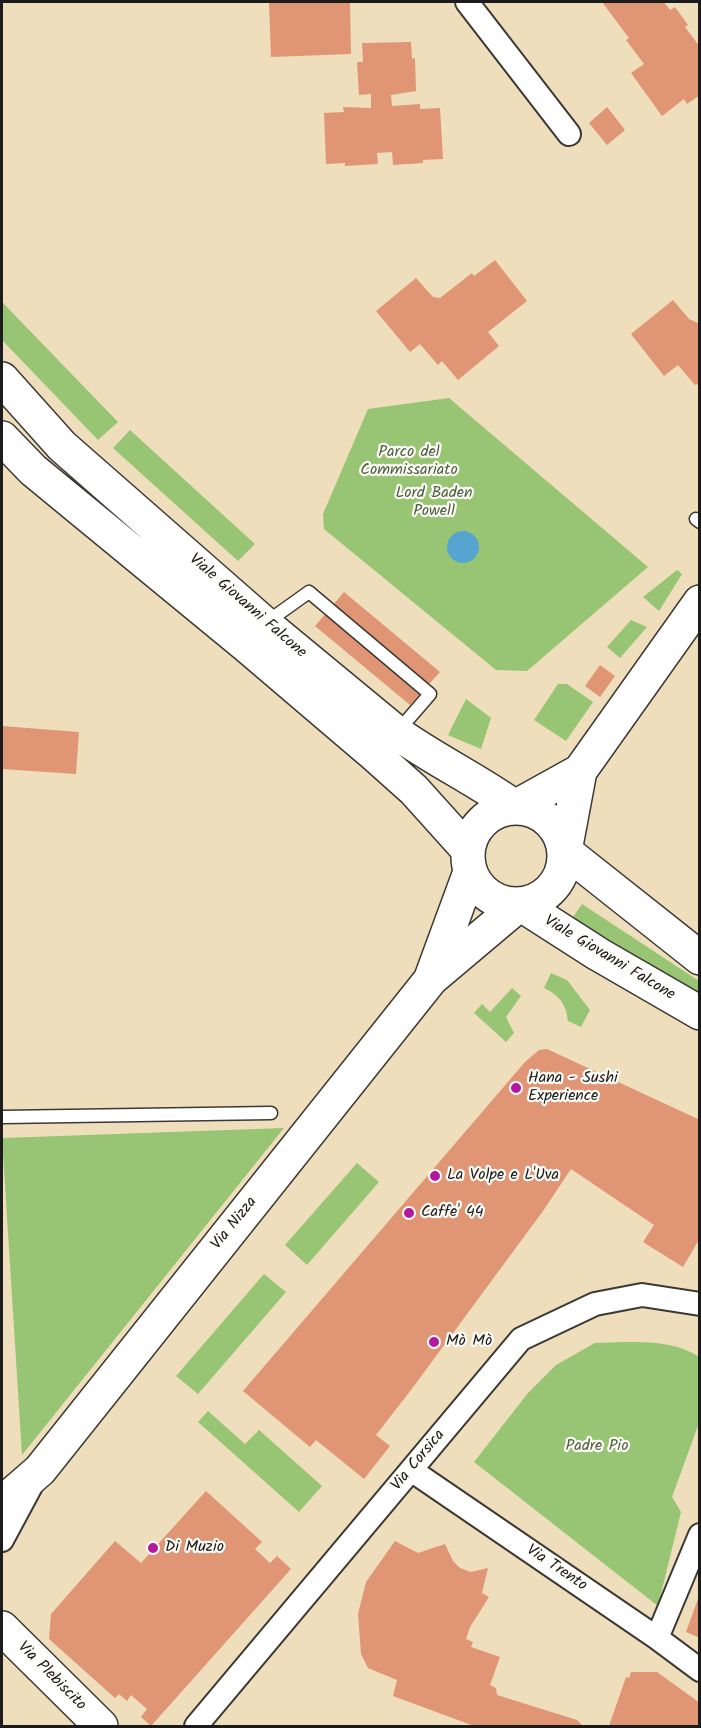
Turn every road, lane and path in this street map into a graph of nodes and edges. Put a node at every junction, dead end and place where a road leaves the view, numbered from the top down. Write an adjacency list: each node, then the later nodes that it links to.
1 (467, 2): 2 (street)
2 (569, 134)
3 (2, 379): 6 (main road, Viale Giovanni Falcone)
4 (2, 438): 6 (main road, Viale Giovanni Falcone)
5 (699, 602): 8 (main road)
6 (256, 635): 7 (main road, Viale Giovanni Falcone); 7 (lane)
7 (386, 744): 9 (main road, Viale Giovanni Falcone); 11 (main road, Viale Giovanni Falcone)
8 (580, 771): 9 (main road); 10 (main road)
9 (515, 807): 10 (main road); 11 (main road)
10 (565, 851): 12 (main road); 13 (main road)
11 (469, 861): 12 (main road); 14 (main road, Via Nizza)
12 (520, 904): 14 (main road, Via Nizza); 15 (main road, Viale Giovanni Falcone)
13 (699, 958)
14 (431, 979): 19 (main road, Via Nizza)
15 (699, 1013)
16 (271, 1113): 17 (lane)
17 (2, 1117)
18 (699, 1304): 20 (street, Via Corsica)
19 (40, 1470): 21 (main road, Via Nizza); 23 (street, Via Nizza)
20 (411, 1470): 25 (street, Via Trento); 28 (street, Via Corsica)
21 (2, 1503)
22 (699, 1535): 25 (street)
23 (2, 1540)
24 (2, 1628): 27 (main road, Via Plebiscito)
25 (657, 1638): 26 (street, Via Trento)
26 (699, 1670)
27 (101, 1726)
28 (196, 1726)

